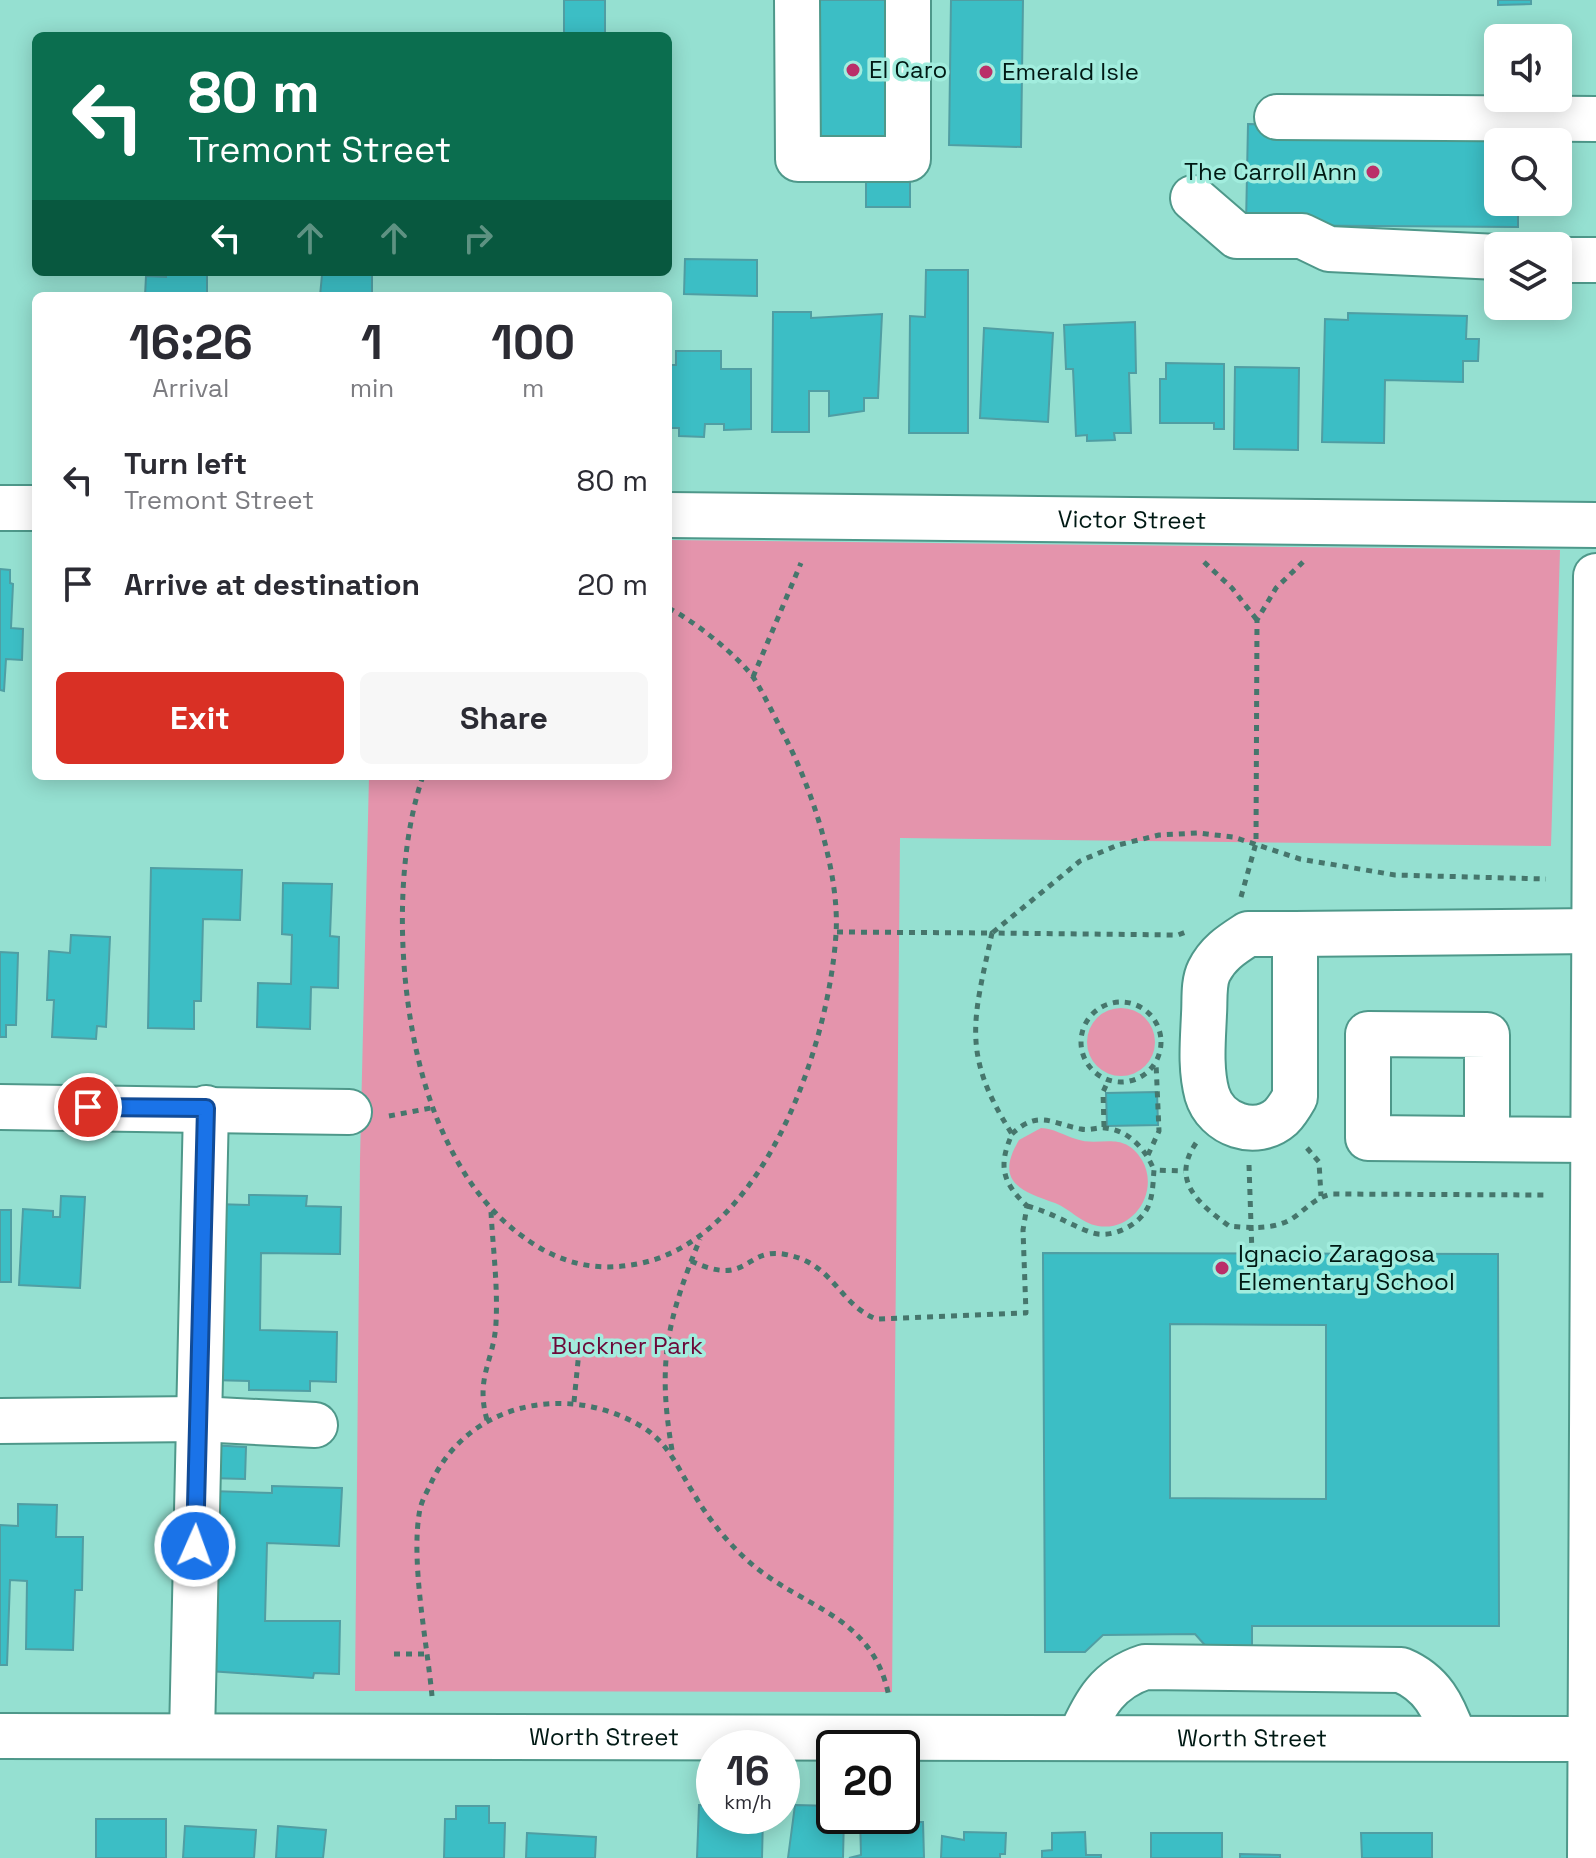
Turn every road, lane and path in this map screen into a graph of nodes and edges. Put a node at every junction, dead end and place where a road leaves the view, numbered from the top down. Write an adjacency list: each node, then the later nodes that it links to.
1 (797, 0): 2 (street)
2 (908, 0)
3 (1277, 117): 4 (street)
4 (1596, 119)
5 (1193, 198): 6 (street)
6 (1484, 256)
7 (1572, 260): 8 (street)
8 (1596, 260)
9 (0, 508): 10 (street)
10 (32, 508)
11 (1596, 512): 13 (street)
12 (672, 515): 13 (street, Victor Street)
13 (1596, 525): 14 (street)
14 (1596, 547)
15 (1202, 560): 20 (path)
16 (1303, 561): 20 (path)
17 (801, 563): 21 (path)
18 (1596, 576): 25 (street)
19 (672, 611): 21 (path)
20 (1257, 620): 23 (path)
21 (753, 677): 26 (path)
22 (422, 780): 34 (path)
23 (1256, 843): 24 (path); 27 (path)
24 (1546, 879)
25 (1593, 931): 28 (street); 42 (street)
26 (837, 932): 27 (path); 49 (path)
27 (992, 933): 29 (path); 37 (path)
28 (1295, 934)
29 (1178, 935)
30 (1156, 1063): 31 (path); 31 (path); 40 (path)
31 (1108, 1081): 36 (path)
32 (0, 1107): 33 (street)
33 (206, 1108): 35 (street); 55 (street)
34 (431, 1108): 35 (path); 47 (path)
35 (367, 1114)
36 (1104, 1127): 37 (path); 40 (path)
37 (1012, 1134): 46 (path)
38 (1200, 1137): 44 (path)
39 (1487, 1138): 42 (street)
40 (1148, 1155): 43 (path)
41 (1249, 1156): 48 (path)
42 (1593, 1163): 50 (street)
43 (1154, 1170): 44 (path); 46 (path)
44 (1184, 1171): 48 (path)
45 (1545, 1195): 48 (path)
46 (1027, 1206): 52 (path)
47 (491, 1211): 49 (path); 56 (path)
48 (1251, 1228): 51 (path)
49 (700, 1238): 52 (path)
50 (1593, 1251): 60 (street)
51 (1252, 1254)
52 (691, 1261): 59 (path)
53 (579, 1351): 54 (path)
54 (574, 1402): 56 (path); 59 (path)
55 (198, 1419): 57 (street); 58 (street); 66 (street)
56 (487, 1420): 63 (path)
57 (0, 1421)
58 (315, 1425)
59 (672, 1453): 65 (path)
60 (1593, 1481): 61 (street)
61 (1594, 1560): 70 (street)
62 (394, 1654): 63 (path)
63 (428, 1654): 64 (path)
64 (432, 1697)
65 (889, 1697)
66 (192, 1735): 67 (street, Worth Street); 68 (street, Worth Street)
67 (0, 1736)
68 (1080, 1737): 69 (street, Worth Street); 69 (street)
69 (1454, 1737): 70 (street, Worth Street)
70 (1590, 1739): 71 (street)
71 (1590, 1858)

